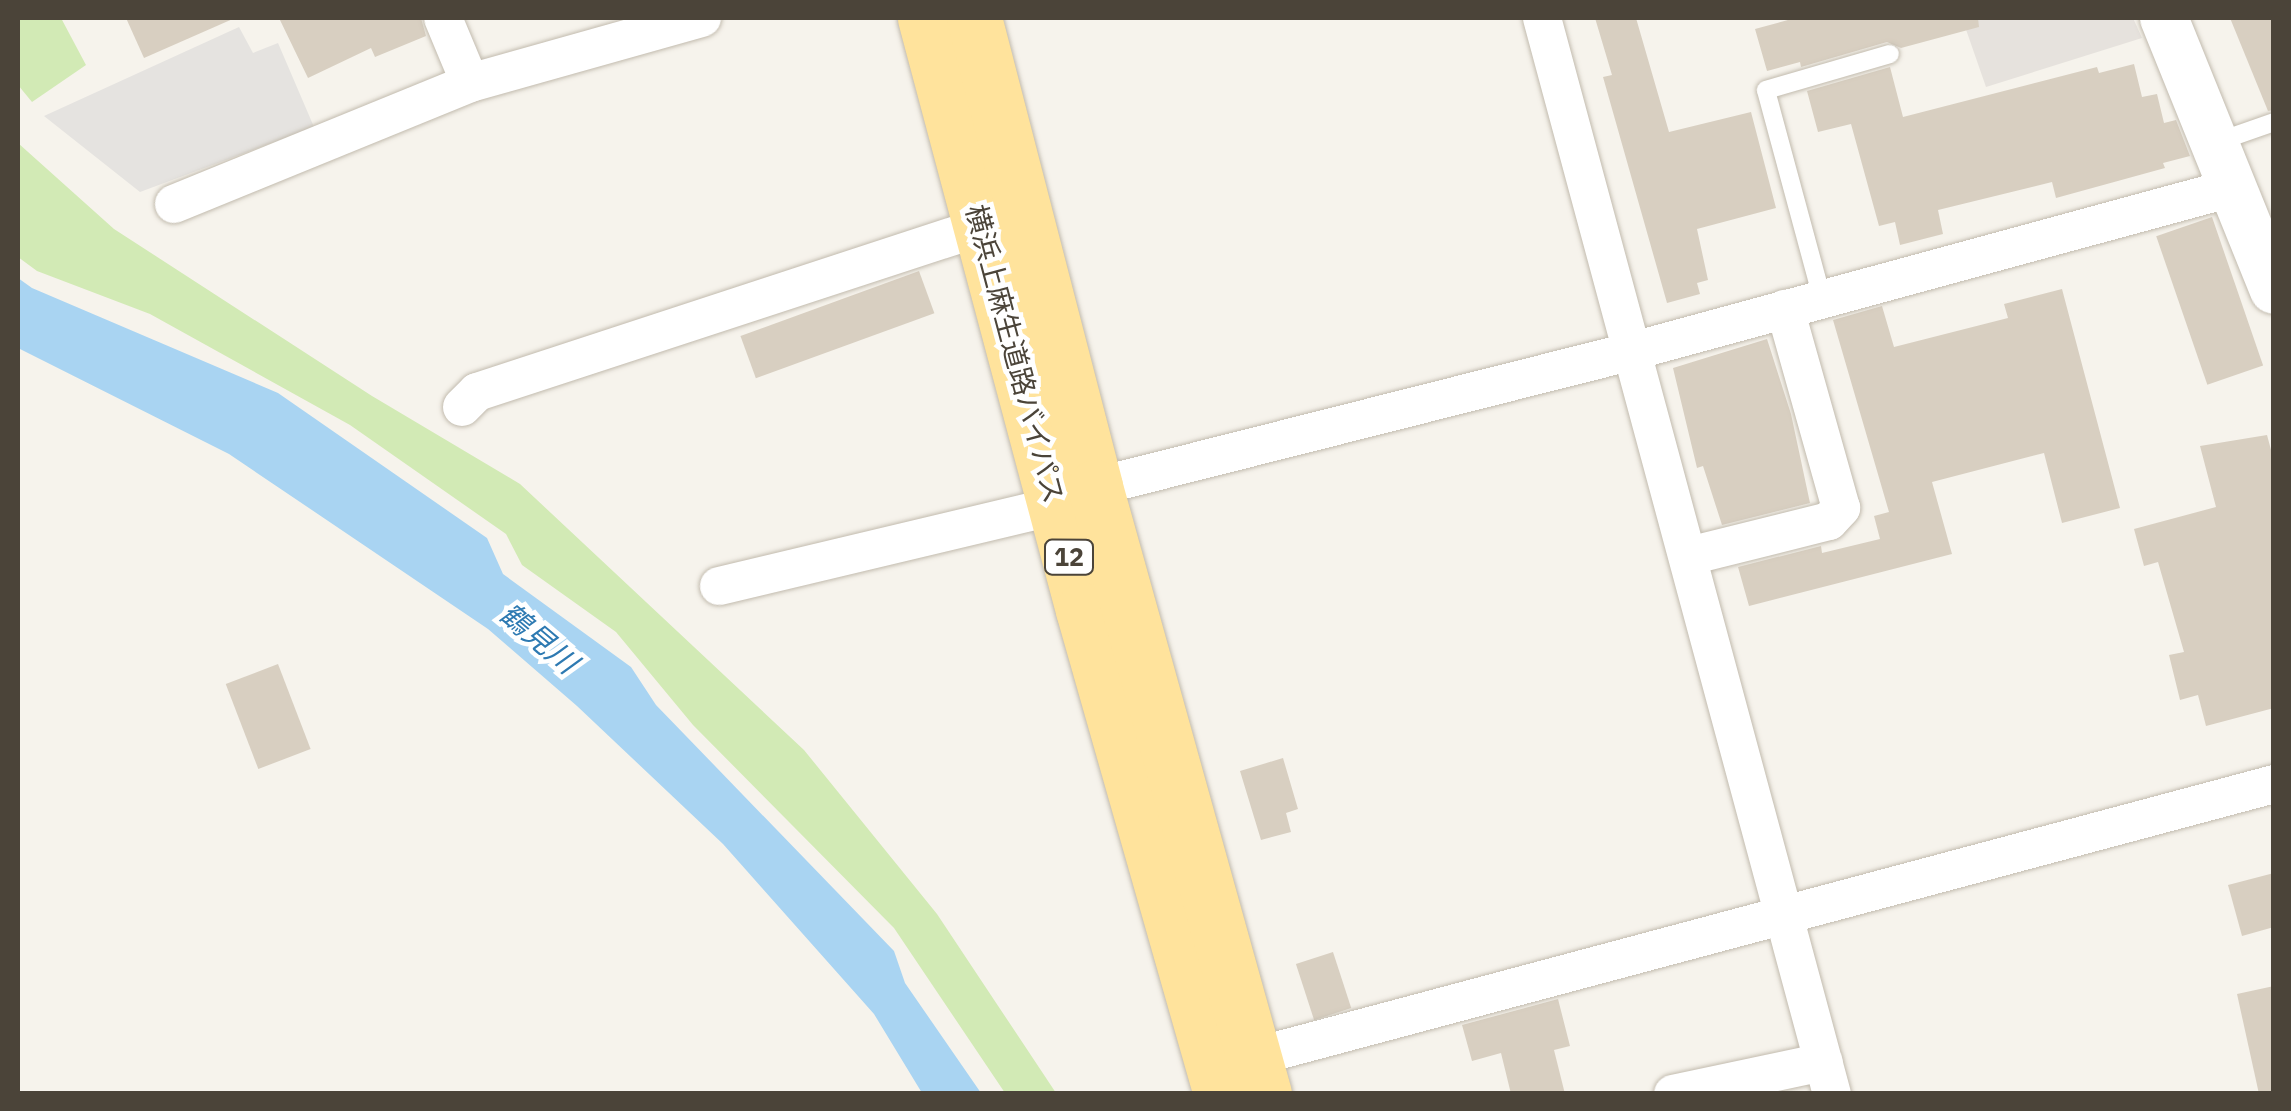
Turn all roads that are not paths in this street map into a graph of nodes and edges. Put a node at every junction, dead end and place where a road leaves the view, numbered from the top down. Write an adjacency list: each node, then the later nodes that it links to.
1 (443, 18): 8 (street)
2 (702, 18): 8 (street)
3 (925, 18): 13 (main road, 横浜上麻生道路バイパス / 12)
4 (974, 18): 19 (main road, 横浜上麻生道路バイパス / 12)
5 (1542, 18): 17 (street)
6 (2164, 18): 10 (street)
7 (1890, 54): 15 (lane)
8 (470, 83): 12 (street)
9 (2274, 122): 10 (lane)
10 (2216, 142): 11 (street)
11 (2236, 187): 14 (street); 15 (street)
12 (174, 204)
13 (981, 226): 18 (street); 19 (main road, 横浜上麻生道路バイパス / 12)
14 (2271, 275)
15 (1822, 298): 16 (street)
16 (1784, 309): 17 (street); 20 (street)
17 (1633, 351): 19 (street); 20 (street)
18 (462, 407)
19 (1075, 496): 21 (street); 25 (main road, 横浜上麻生道路バイパス / 12)
20 (1689, 556): 23 (street)
21 (719, 586)
22 (2274, 784): 23 (street)
23 (1787, 914): 24 (street); 25 (street)
24 (1828, 1078): 26 (street)
25 (1246, 1081)
26 (1673, 1094)

